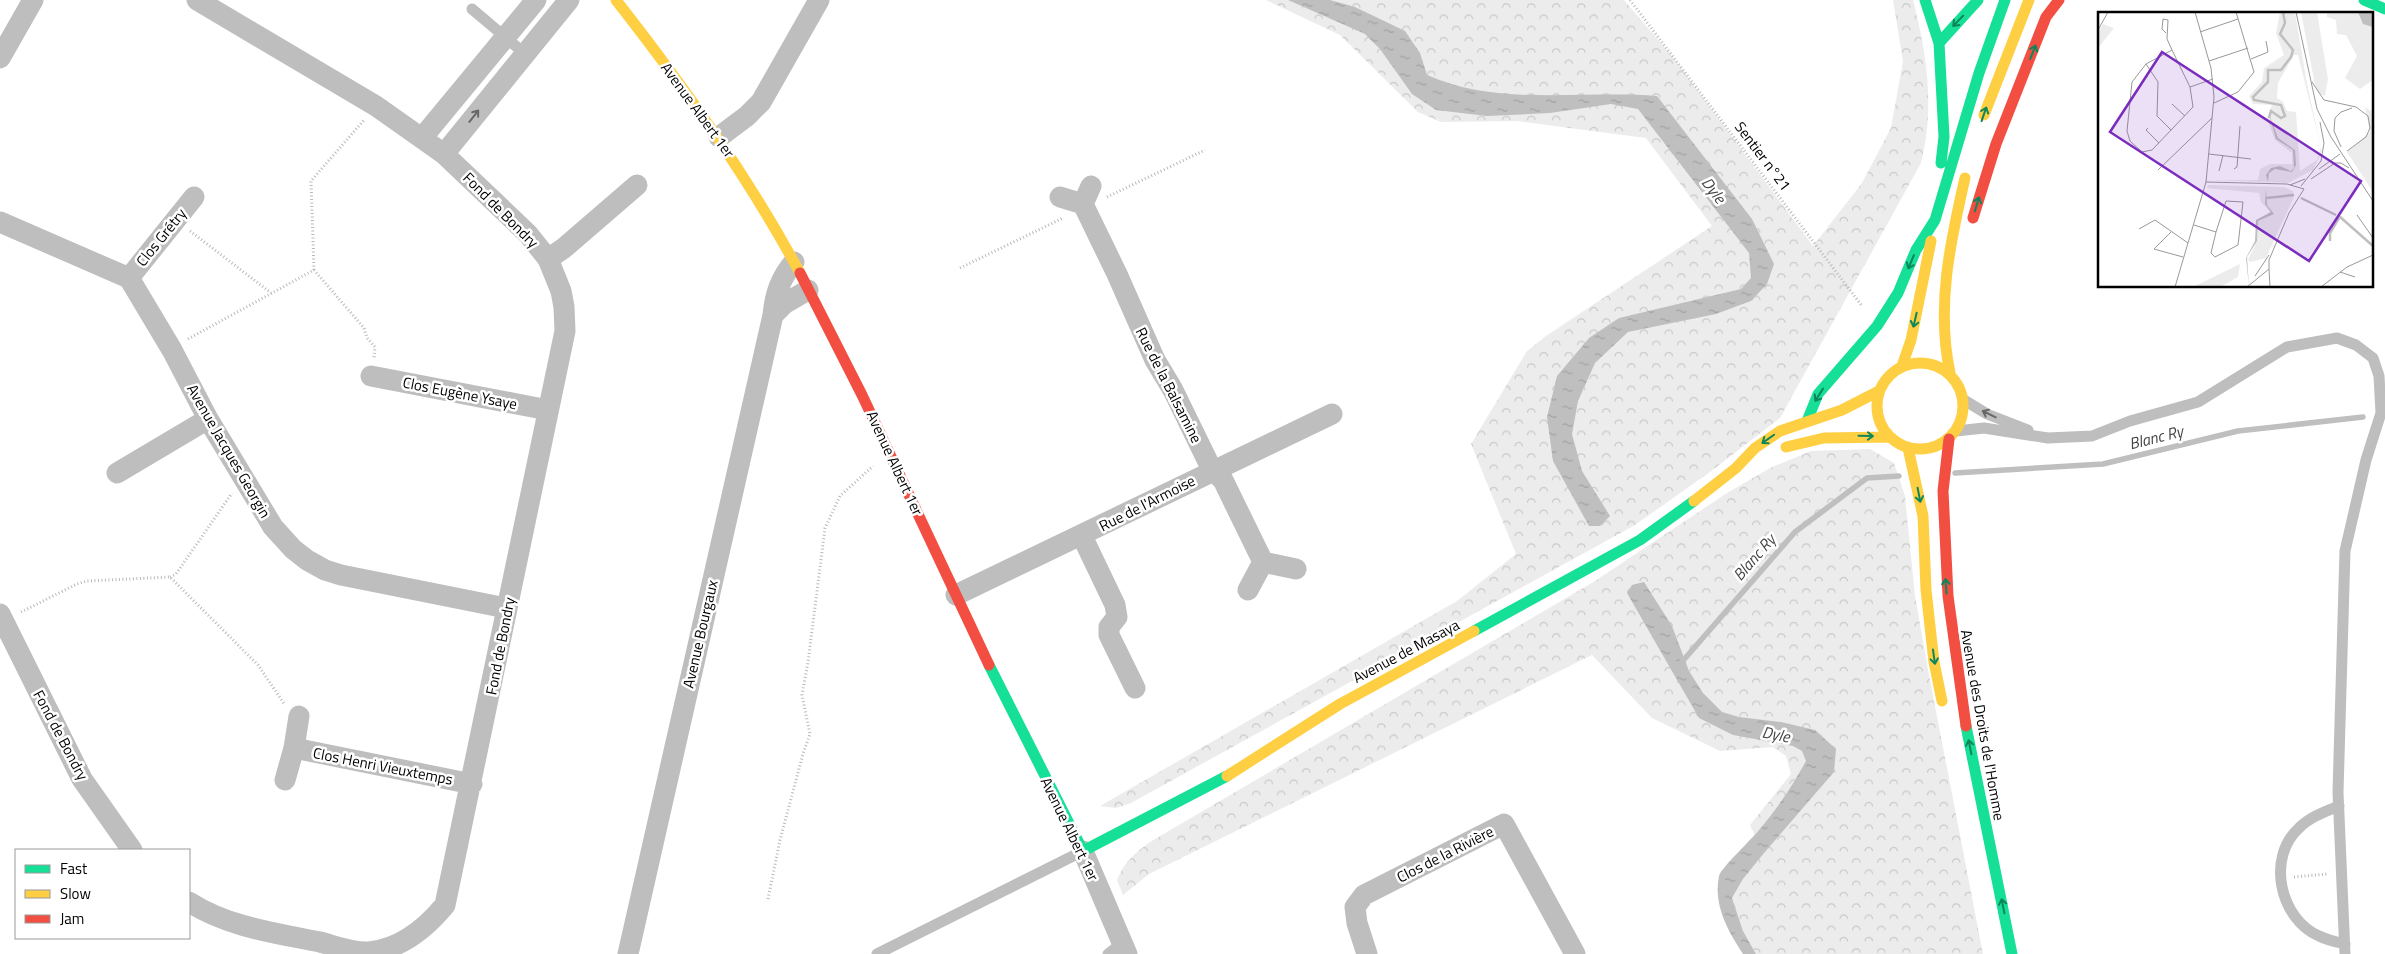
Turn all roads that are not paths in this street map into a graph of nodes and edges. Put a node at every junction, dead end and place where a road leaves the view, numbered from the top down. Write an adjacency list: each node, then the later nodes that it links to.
1 (33, 0): 18 (street)
2 (197, 0): 21 (street, Fond de Bondry)
3 (536, 0): 15 (street)
4 (569, 0): 17 (street)
5 (616, 0): 20 (main road, Avenue Albert 1er)
6 (819, 0): 20 (street)
7 (1925, 0): 16 (main road)
8 (1978, 0): 16 (main road, one-way to 16)
9 (2005, 0): 27 (main road)
10 (2029, 0): 19 (main road, one-way to 10)
11 (2058, 0): 31 (main road, one-way to 11)
12 (2364, 0): 14 (main road)
13 (472, 9): 15 (lane)
14 (2385, 9)
15 (505, 38): 17 (lane); 21 (street)
16 (1939, 43): 27 (main road)
17 (524, 53): 22 (street, one-way to 17)
18 (0, 58)
19 (1980, 127)
20 (719, 137): 30 (main road, Avenue Albert 1er)
21 (422, 138): 22 (street, Fond de Bondry)
22 (444, 154): 29 (street, Fond de Bondry)
23 (1968, 164): 31 (main road)
24 (637, 185): 29 (street)
25 (194, 197): 32 (street, Clos Grétry)
26 (1060, 197): 49 (street, Rue de la Balsamine)
27 (1935, 220): 35 (main road, one-way to 35); 43 (main road, one-way to 43)
28 (0, 222): 32 (street)
29 (548, 259): 40 (street, Fond de Bondry)
30 (794, 262): 33 (main road, Avenue Albert 1er); 34 (street, Avenue Bourgaux)
31 (1949, 263): 36 (main road)
32 (129, 278): 42 (street, Avenue Jacques Georgin)
33 (808, 290): 34 (street); 55 (main road, Avenue Albert 1er)
34 (773, 315): 70 (street, Avenue Bourgaux)
35 (1902, 366): 36 (main road); 38 (main road)
36 (1950, 373): 39 (main road)
37 (371, 376): 40 (street, Clos Eugène Ysaye)
38 (1879, 390): 43 (main road, Avenue de Masaya); 45 (main road)
39 (1964, 400): 44 (main road); 46 (lane, one-way to 39)
40 (548, 410): 56 (street, Fond de Bondry)
41 (1332, 414): 49 (street, Rue de l'Armoise)
42 (208, 419): 50 (street); 56 (street, Avenue Jacques Georgin)
43 (1807, 421): 48 (main road, Avenue de Masaya, one-way to 48)
44 (1952, 435): 46 (lane); 47 (main road); 74 (main road, Avenue des Droits de l'Homme, one-way to 44)
45 (1890, 437): 47 (main road); 48 (main road, Avenue de Masaya, one-way to 45)
46 (2048, 438): 64 (lane)
47 (1908, 448): 59 (main road, one-way to 59)
48 (1736, 468): 66 (main road, Avenue de Masaya)
49 (1212, 470): 51 (street, Rue de l'Armoise); 52 (street, Rue de la Balsamine)
50 (117, 473)
51 (1082, 536): 55 (street, Rue de l'Armoise); 58 (street, Rue de l'Armoise)
52 (1262, 562): 53 (street); 54 (street)
53 (1296, 569)
54 (1248, 590)
55 (956, 595): 66 (main road, Avenue Albert 1er)
56 (506, 608): 63 (street, Fond de Bondry)
57 (2, 617): 65 (street, Fond de Bondry)
58 (1135, 688)
59 (1944, 710)
60 (299, 716): 61 (street, Clos Henri Vieuxtemps)
61 (294, 748): 62 (street, Clos Henri Vieuxtemps); 63 (street, Clos Henri Vieuxtemps)
62 (285, 780)
63 (472, 784): 67 (street, Fond de Bondry)
64 (2339, 806): 68 (lane); 68 (lane)
65 (131, 849)
66 (1083, 852): 69 (street, Avenue Albert 1er); 71 (lane)
67 (190, 903)
68 (2345, 949)
69 (1119, 950)
70 (628, 954)
71 (877, 954)
72 (1367, 954): 73 (street, Clos de la Rivière)
73 (1575, 954)
74 (2012, 954)

